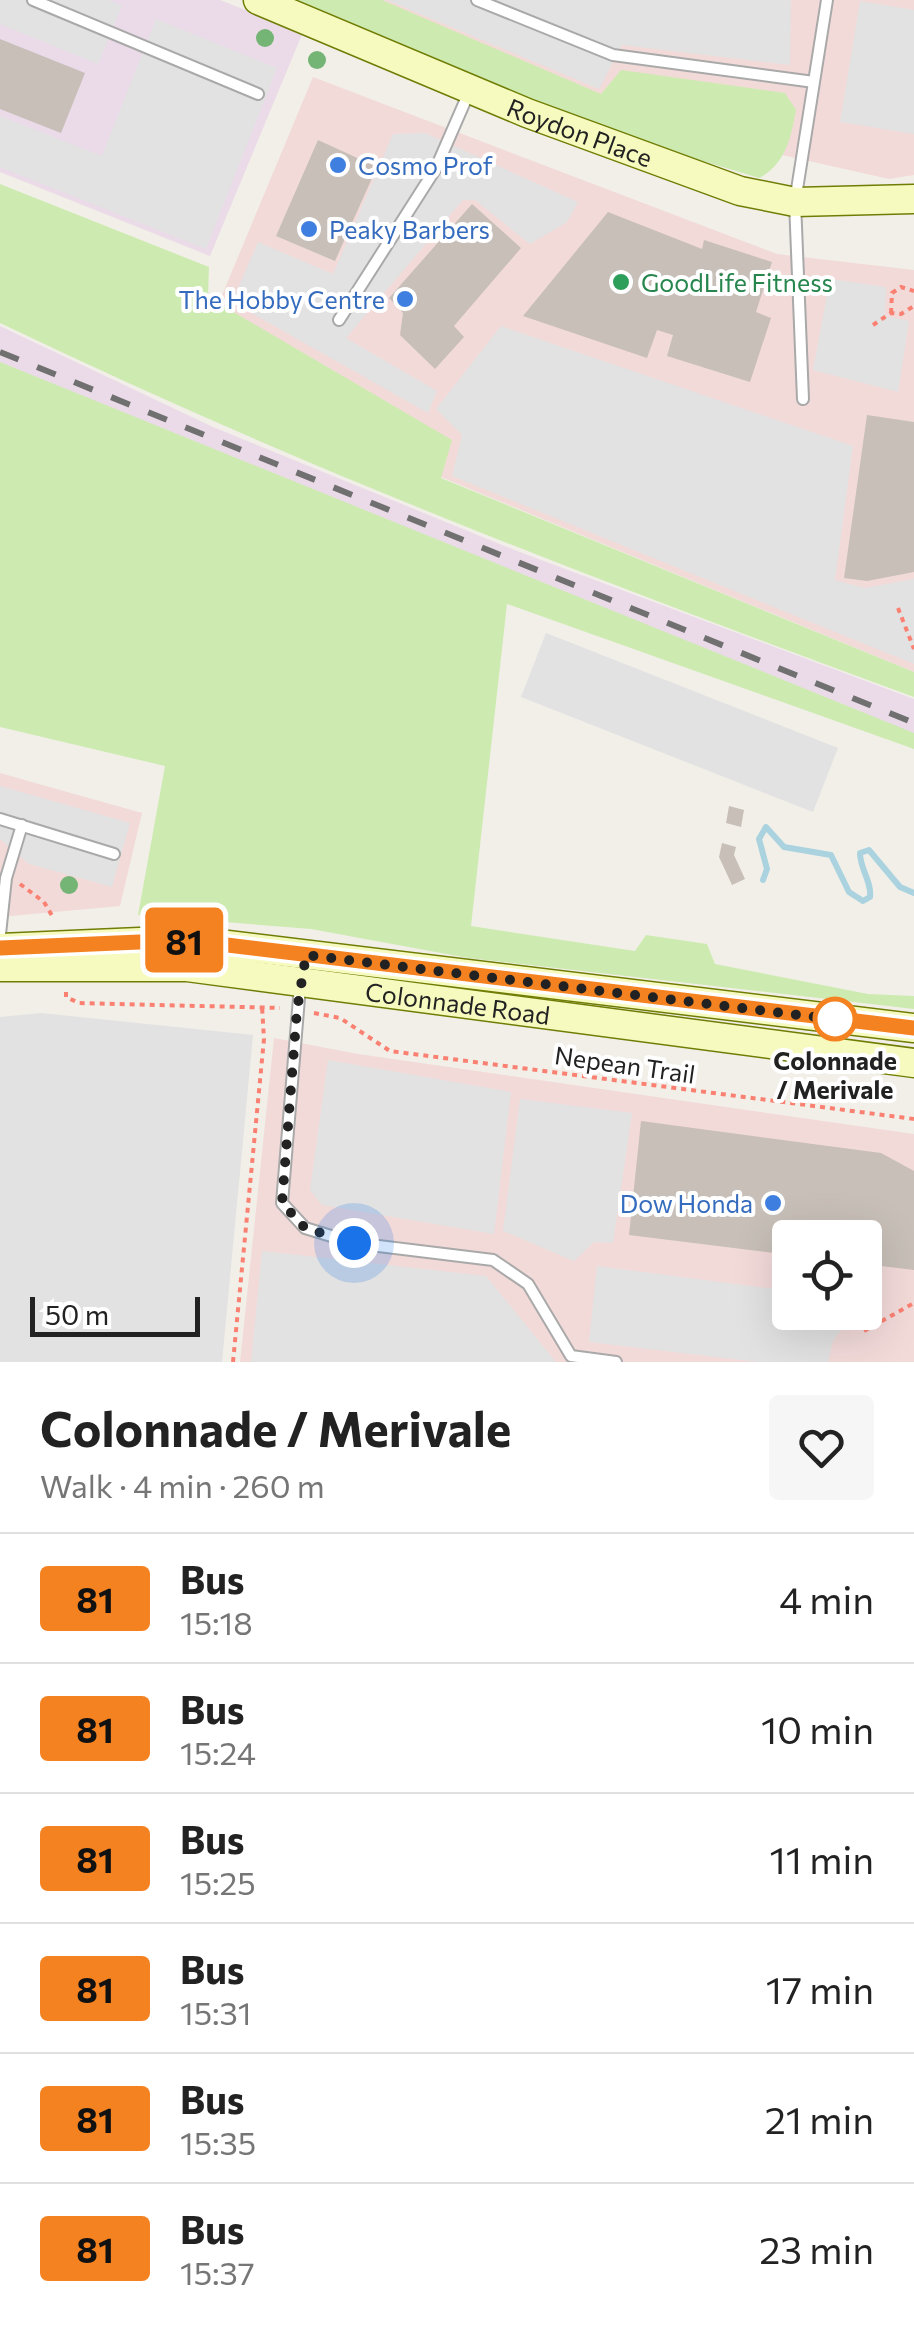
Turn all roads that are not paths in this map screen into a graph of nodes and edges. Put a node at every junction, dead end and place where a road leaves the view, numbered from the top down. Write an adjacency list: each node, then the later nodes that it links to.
1 (32, 0): 7 (lane)
2 (258, 0): 6 (street, Roydon Place)
3 (477, 0): 5 (lane)
4 (827, 0): 5 (lane)
5 (814, 82): 9 (lane)
6 (470, 90): 9 (street, Roydon Place); 10 (lane)
7 (258, 94)
8 (914, 200): 9 (street, Roydon Place)
9 (796, 202): 11 (lane)
10 (339, 320)
11 (803, 398)
12 (0, 819): 13 (lane)
13 (22, 825): 14 (lane); 15 (lane)
14 (114, 854)
15 (0, 934)
16 (0, 948): 17 (street, Colonnade Road)
17 (306, 955): 19 (lane); 20 (street, Colonnade Road)
18 (0, 966): 19 (street, Colonnade Road)
19 (300, 984): 21 (street, Colonnade Road); 22 (lane)
20 (914, 1028)
21 (914, 1062)
22 (616, 1362)

